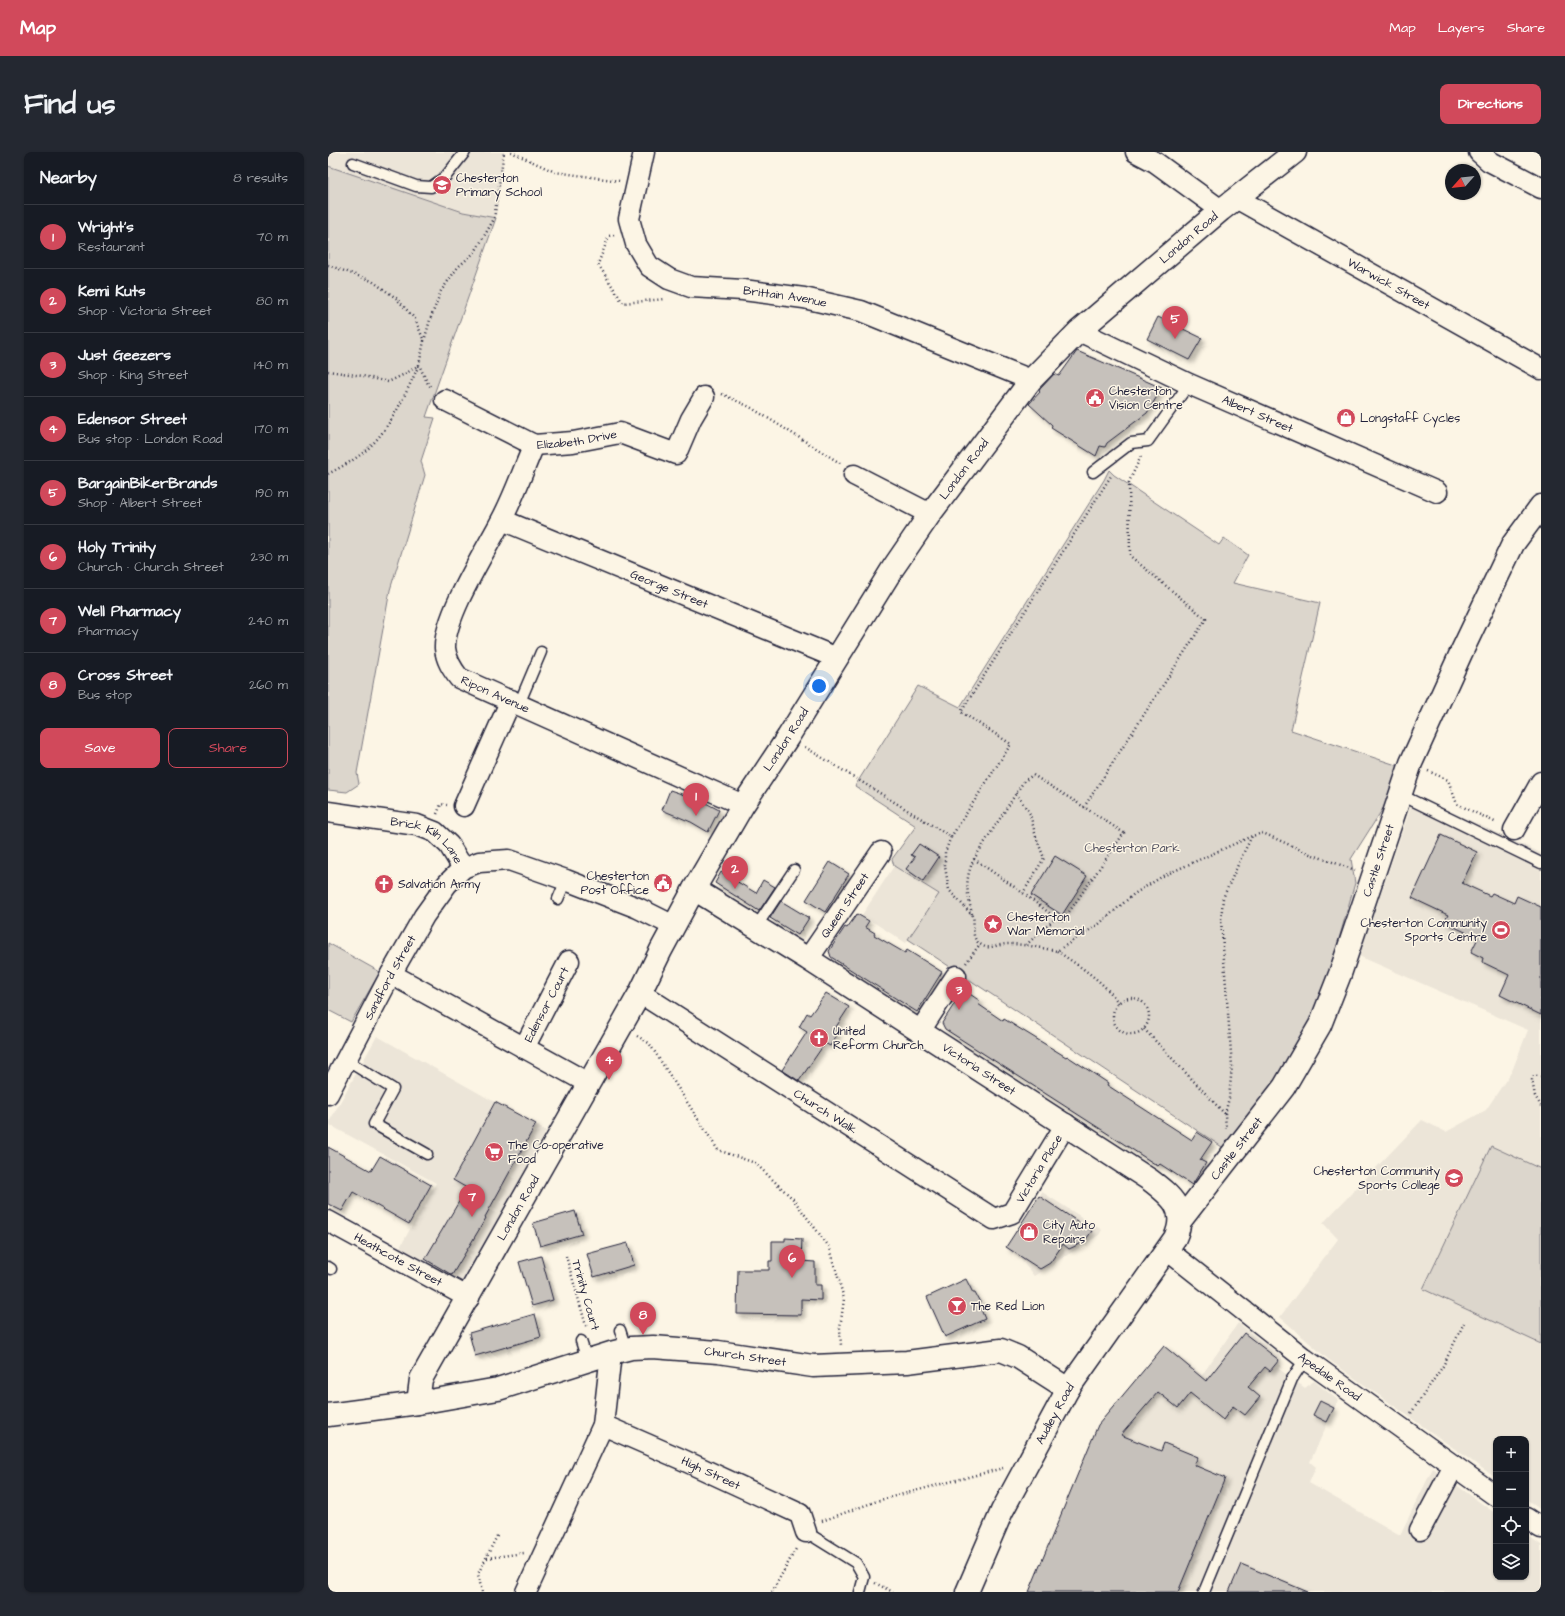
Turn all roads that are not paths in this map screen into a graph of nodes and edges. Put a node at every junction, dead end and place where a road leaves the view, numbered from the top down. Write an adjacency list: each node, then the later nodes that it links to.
1 (465, 152): 6 (lane)
2 (644, 152): 11 (street, Brittain Avenue)
3 (1136, 152): 8 (street, Warwick Street)
4 (1295, 152): 8 (street, London Road)
5 (1479, 152): 7 (street)
6 (353, 163)
7 (1541, 188)
8 (1229, 204): 9 (street, London Road); 10 (street, Warwick Street)
9 (1079, 331): 11 (street, London Road); 12 (street, Albert Street)
10 (1541, 369)
11 (1031, 380): 20 (street, London Road)
12 (1189, 384): 16 (lane); 18 (street, Albert Street)
13 (704, 397): 15 (street, Elizabeth Drive)
14 (445, 400): 15 (street, Elizabeth Drive)
15 (534, 445): 21 (street, Ripon Avenue)
16 (1092, 472)
17 (854, 475): 20 (street)
18 (1437, 492)
19 (1541, 506): 26 (street, Castle Street)
20 (930, 514): 23 (street, London Road)
21 (502, 520): 23 (street, George Street); 24 (street, Ripon Avenue)
22 (541, 652): 24 (lane)
23 (838, 658): 27 (street, London Road)
24 (515, 702): 27 (street, Ripon Avenue); 28 (street)
25 (1541, 782): 30 (street)
26 (1401, 795): 32 (lane); 54 (street, Castle Street)
27 (743, 805): 36 (street, London Road)
28 (464, 806)
29 (328, 812): 33 (street, Brick Kiln Lane)
30 (1514, 830)
31 (881, 852): 40 (street, Queen Street)
32 (1541, 863)
33 (463, 868): 35 (street, Brick Kiln Lane); 42 (street, Sandford Street)
34 (794, 870): 39 (lane)
35 (566, 880): 37 (lane); 38 (street, Brick Kiln Lane)
36 (694, 889): 38 (street, London Road); 39 (street, Victoria Street)
37 (558, 899)
38 (674, 926): 44 (street, London Road)
39 (756, 927): 40 (street, Victoria Street)
40 (808, 959): 45 (street, Victoria Street)
41 (570, 961): 46 (street, Edensor Court)
42 (391, 974): 46 (street); 47 (street, Sandford Street)
43 (956, 976): 45 (street)
44 (640, 993): 48 (street, London Road); 52 (street, Church Walk)
45 (920, 1031): 50 (street, Victoria Street)
46 (524, 1048): 48 (street)
47 (346, 1060): 49 (street, Sandford Street); 51 (lane)
48 (588, 1083): 56 (street, London Road)
49 (328, 1094)
50 (1066, 1124): 52 (street, Victoria Place); 54 (street, Victoria Street)
51 (427, 1154)
52 (1012, 1213)
53 (328, 1221): 56 (street, Heathcote Street)
54 (1180, 1221): 55 (street)
55 (1167, 1250): 58 (street, Apedale Road); 59 (street, Audley Road)
56 (469, 1298): 60 (street, London Road)
57 (619, 1344): 59 (street, Church Street); 60 (street, Church Street); 62 (street)
58 (1305, 1359): 63 (street, Apedale Road); 72 (lane)
59 (1068, 1389): 71 (street, Audley Road)
60 (418, 1403): 61 (street, Church Street)
61 (328, 1415)
62 (603, 1425): 68 (street, High Street); 69 (street)
63 (1454, 1466): 64 (street, Apedale Road); 67 (street)
64 (1493, 1494)
65 (1529, 1520): 66 (street)
66 (1541, 1528)
67 (1420, 1530)
68 (806, 1532): 70 (lane)
69 (526, 1592)
70 (860, 1592)
71 (967, 1592)
72 (1204, 1592)

